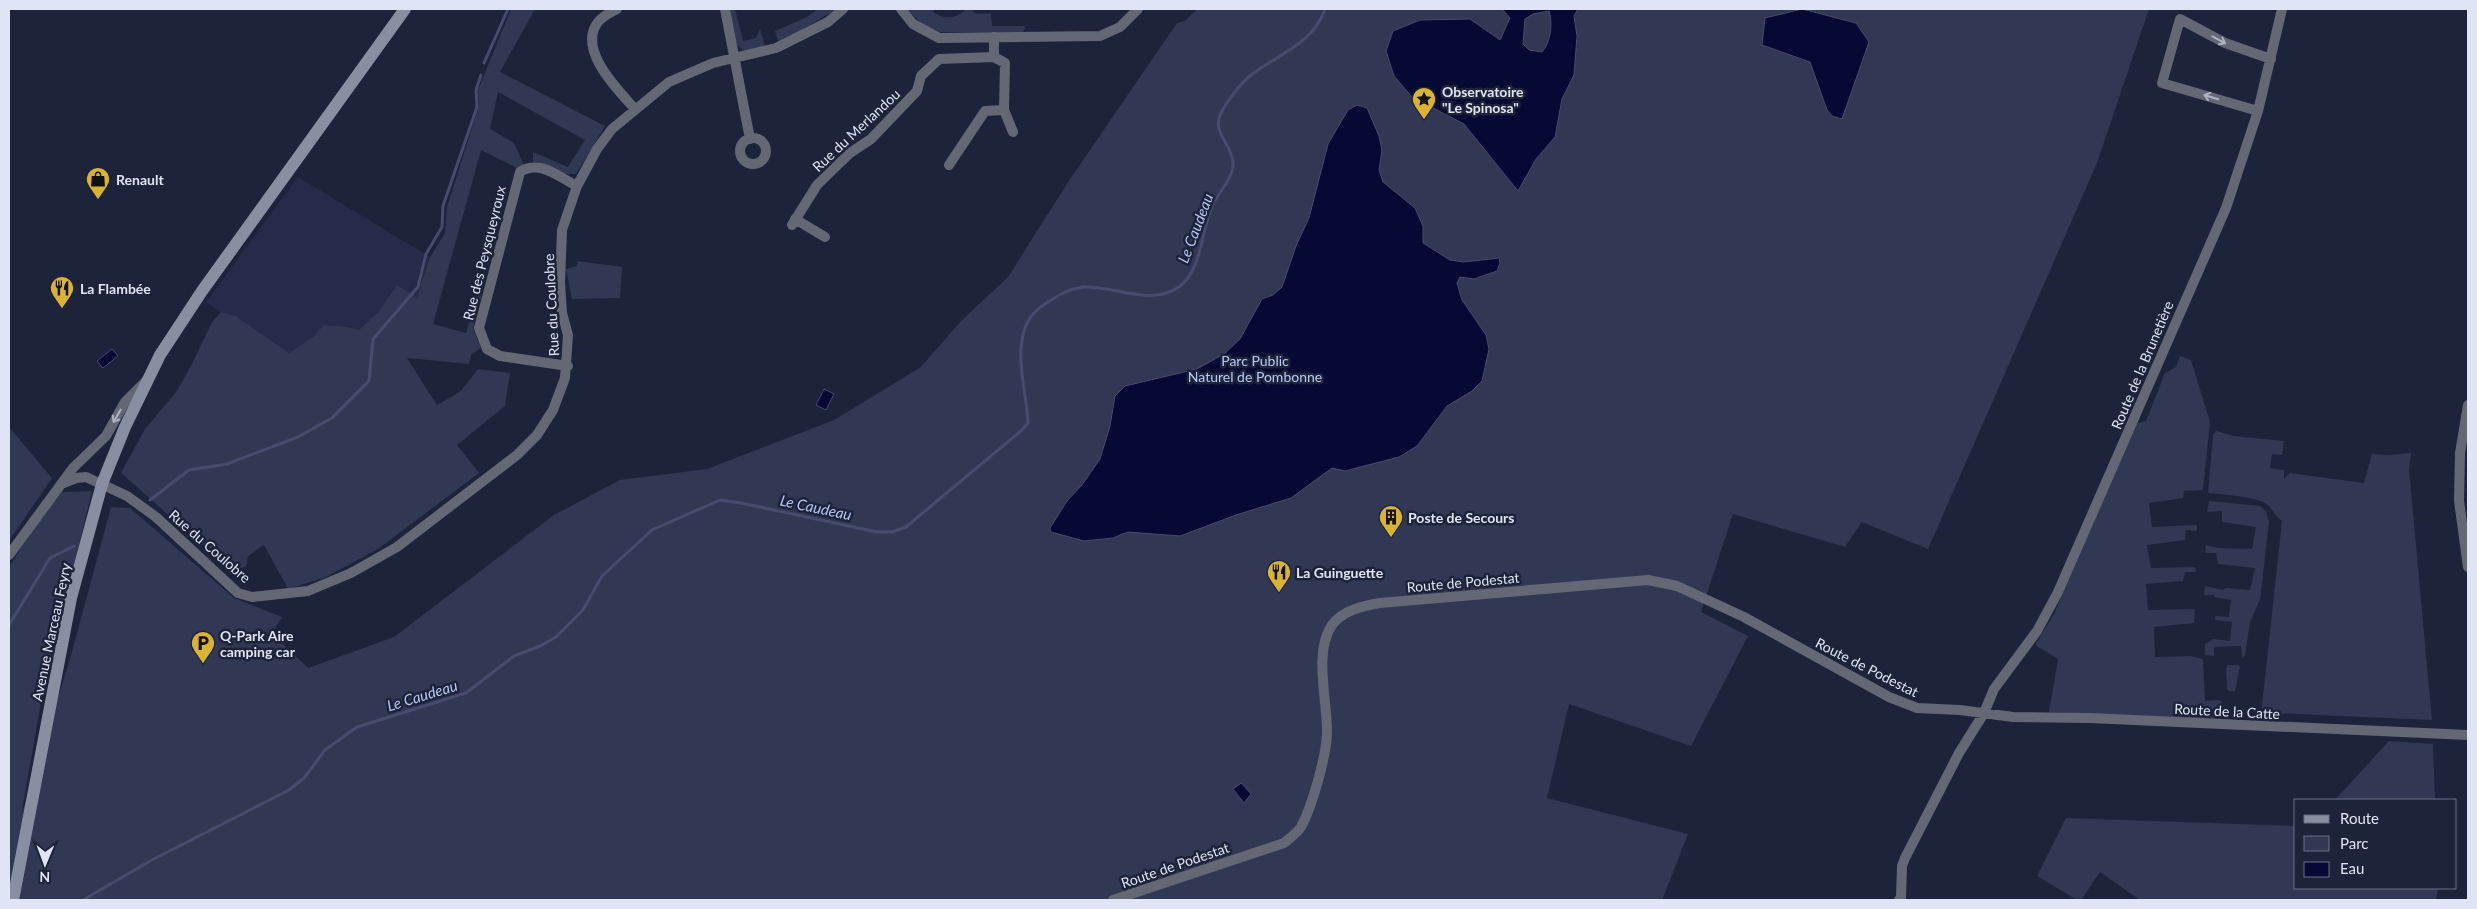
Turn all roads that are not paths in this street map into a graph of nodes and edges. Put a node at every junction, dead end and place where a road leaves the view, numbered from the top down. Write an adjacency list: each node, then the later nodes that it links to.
1 (405, 9): 21 (main road, Avenue Marceau Feyry)
2 (617, 9): 12 (street)
3 (724, 9): 9 (street)
4 (843, 9): 9 (street, Rue du Coulobre)
5 (901, 9): 8 (street)
6 (1138, 9): 8 (street)
7 (2282, 9): 11 (street, Route de la Brunetière)
8 (994, 37): 10 (street)
9 (733, 57): 12 (street, Rue du Coulobre); 16 (street)
10 (994, 57): 13 (street); 19 (street, Rue du Merlandou)
11 (2271, 59): 14 (street, Route de la Brunetière); 14 (street, one-way to 11)
12 (634, 108): 18 (street, Rue du Coulobre)
13 (1004, 110): 15 (street); 17 (street)
14 (2258, 111): 28 (street, Route de la Brunetière)
15 (1013, 132)
16 (750, 139)
17 (949, 165)
18 (577, 186): 20 (street, Rue du Coulobre); 20 (street, Rue des Peysqueyroux)
19 (825, 237)
20 (568, 366): 24 (street, Rue du Coulobre)
21 (148, 379): 23 (street, one-way to 23); 24 (main road, Avenue Marceau Feyry)
22 (2468, 405): 25 (street)
23 (61, 484): 24 (street, Rue du Coulobre); 26 (street)
24 (102, 484): 30 (main road, Avenue Marceau Feyry)
25 (2465, 526): 27 (street)
26 (9, 555)
27 (2468, 567)
28 (1984, 713): 29 (street, Route de la Catte); 31 (street, Route de Podestat); 32 (street, Route de la Brunetière)
29 (2468, 735)
30 (13, 900)
31 (1113, 900)
32 (1899, 900)

